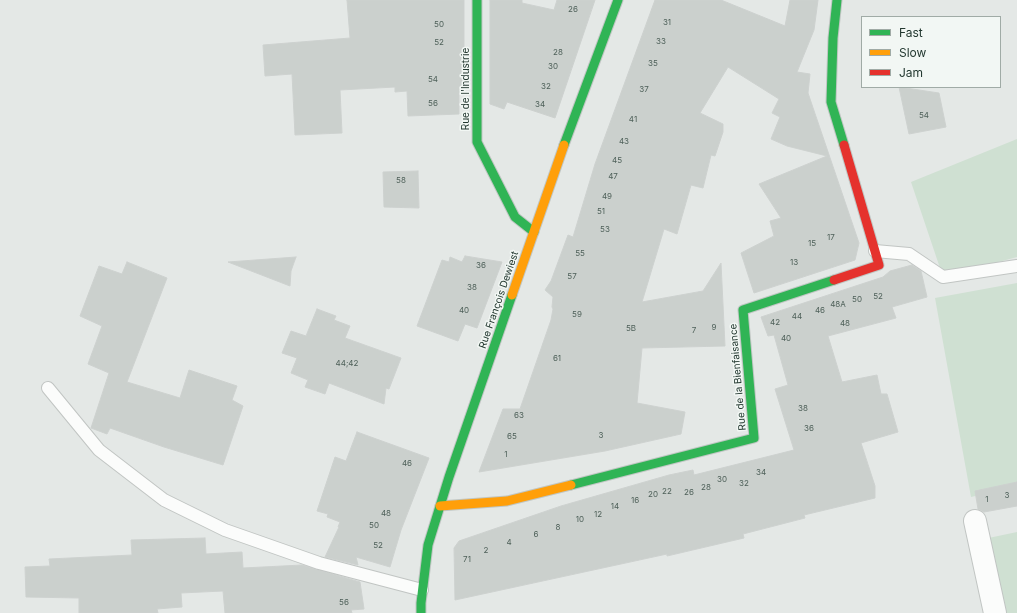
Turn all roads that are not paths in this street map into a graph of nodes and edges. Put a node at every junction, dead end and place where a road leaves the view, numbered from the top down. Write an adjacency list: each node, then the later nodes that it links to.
1 (477, 0): 4 (street, Rue de l'Industrie)
2 (618, 0): 4 (street, Rue François Dewiest)
3 (837, 0): 5 (street, Rue de la Bienfaisance)
4 (534, 232): 8 (street, Rue François Dewiest)
5 (875, 251): 6 (lane); 8 (street, Rue de la Bienfaisance)
6 (1017, 266)
7 (48, 388): 10 (lane)
8 (440, 506): 10 (street, Rue François Dewiest)
9 (975, 522): 12 (street)
10 (422, 590): 11 (street, Rue François Dewiest)
11 (421, 613)
12 (995, 613)

